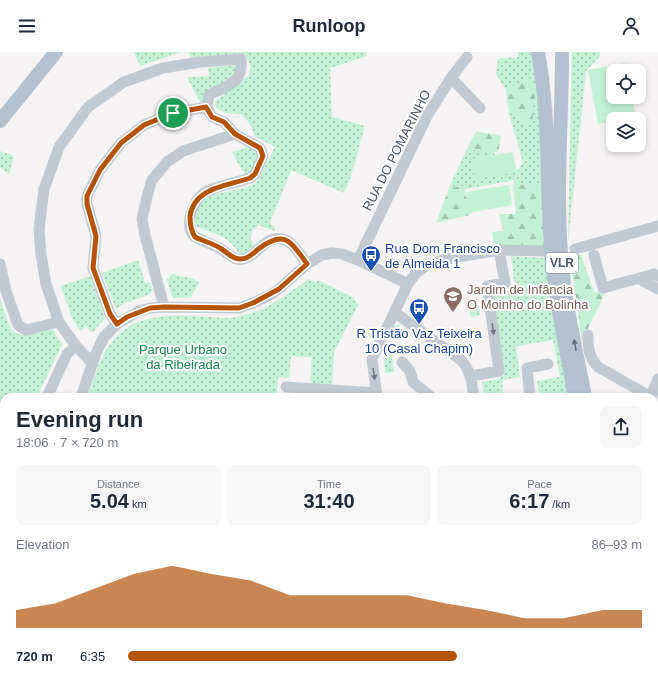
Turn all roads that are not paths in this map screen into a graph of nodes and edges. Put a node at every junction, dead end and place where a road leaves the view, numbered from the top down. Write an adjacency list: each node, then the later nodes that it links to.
1 (56, 52): 10 (main road)
2 (538, 52): 13 (main road)
3 (555, 52): 13 (main road)
4 (562, 52): 11 (main road)
5 (566, 52): 11 (main road)
6 (466, 54): 7 (street, RUA DO POMARINHO)
7 (451, 78): 9 (street); 19 (street, RUA DO POMARINHO)
8 (206, 107): 12 (street); 28 (street); 29 (street)
9 (480, 108)
10 (0, 121)
11 (561, 128): 46 (main road, VLR, one-way to 11)
12 (235, 134): 21 (street); 26 (street)
13 (550, 220): 45 (main road, VLR)
14 (658, 226): 15 (street)
15 (575, 249)
16 (499, 250): 17 (street); 24 (street); 35 (street, one-way to 35)
17 (544, 251)
18 (594, 255): 23 (street)
19 (358, 260): 21 (street); 24 (street)
20 (0, 264): 28 (street)
21 (307, 264): 26 (street)
22 (658, 276): 23 (street)
23 (640, 279): 25 (street)
24 (408, 284): 27 (street)
25 (658, 289)
26 (164, 307): 29 (street)
27 (394, 312): 35 (street); 41 (street, one-way to 41)
28 (59, 322): 31 (street)
29 (117, 324): 33 (street)
30 (588, 335): 47 (street)
31 (76, 346): 33 (street); 38 (street)
32 (402, 362): 42 (street)
33 (93, 364): 39 (street)
34 (548, 364): 44 (street)
35 (471, 376): 43 (street)
36 (658, 380): 48 (street)
37 (286, 387): 40 (street)
38 (49, 393)
39 (82, 393)
40 (354, 393)
41 (377, 393)
42 (426, 393)
43 (473, 393)
44 (530, 393)
45 (574, 393)
46 (584, 393)
47 (644, 393)
48 (653, 393)

